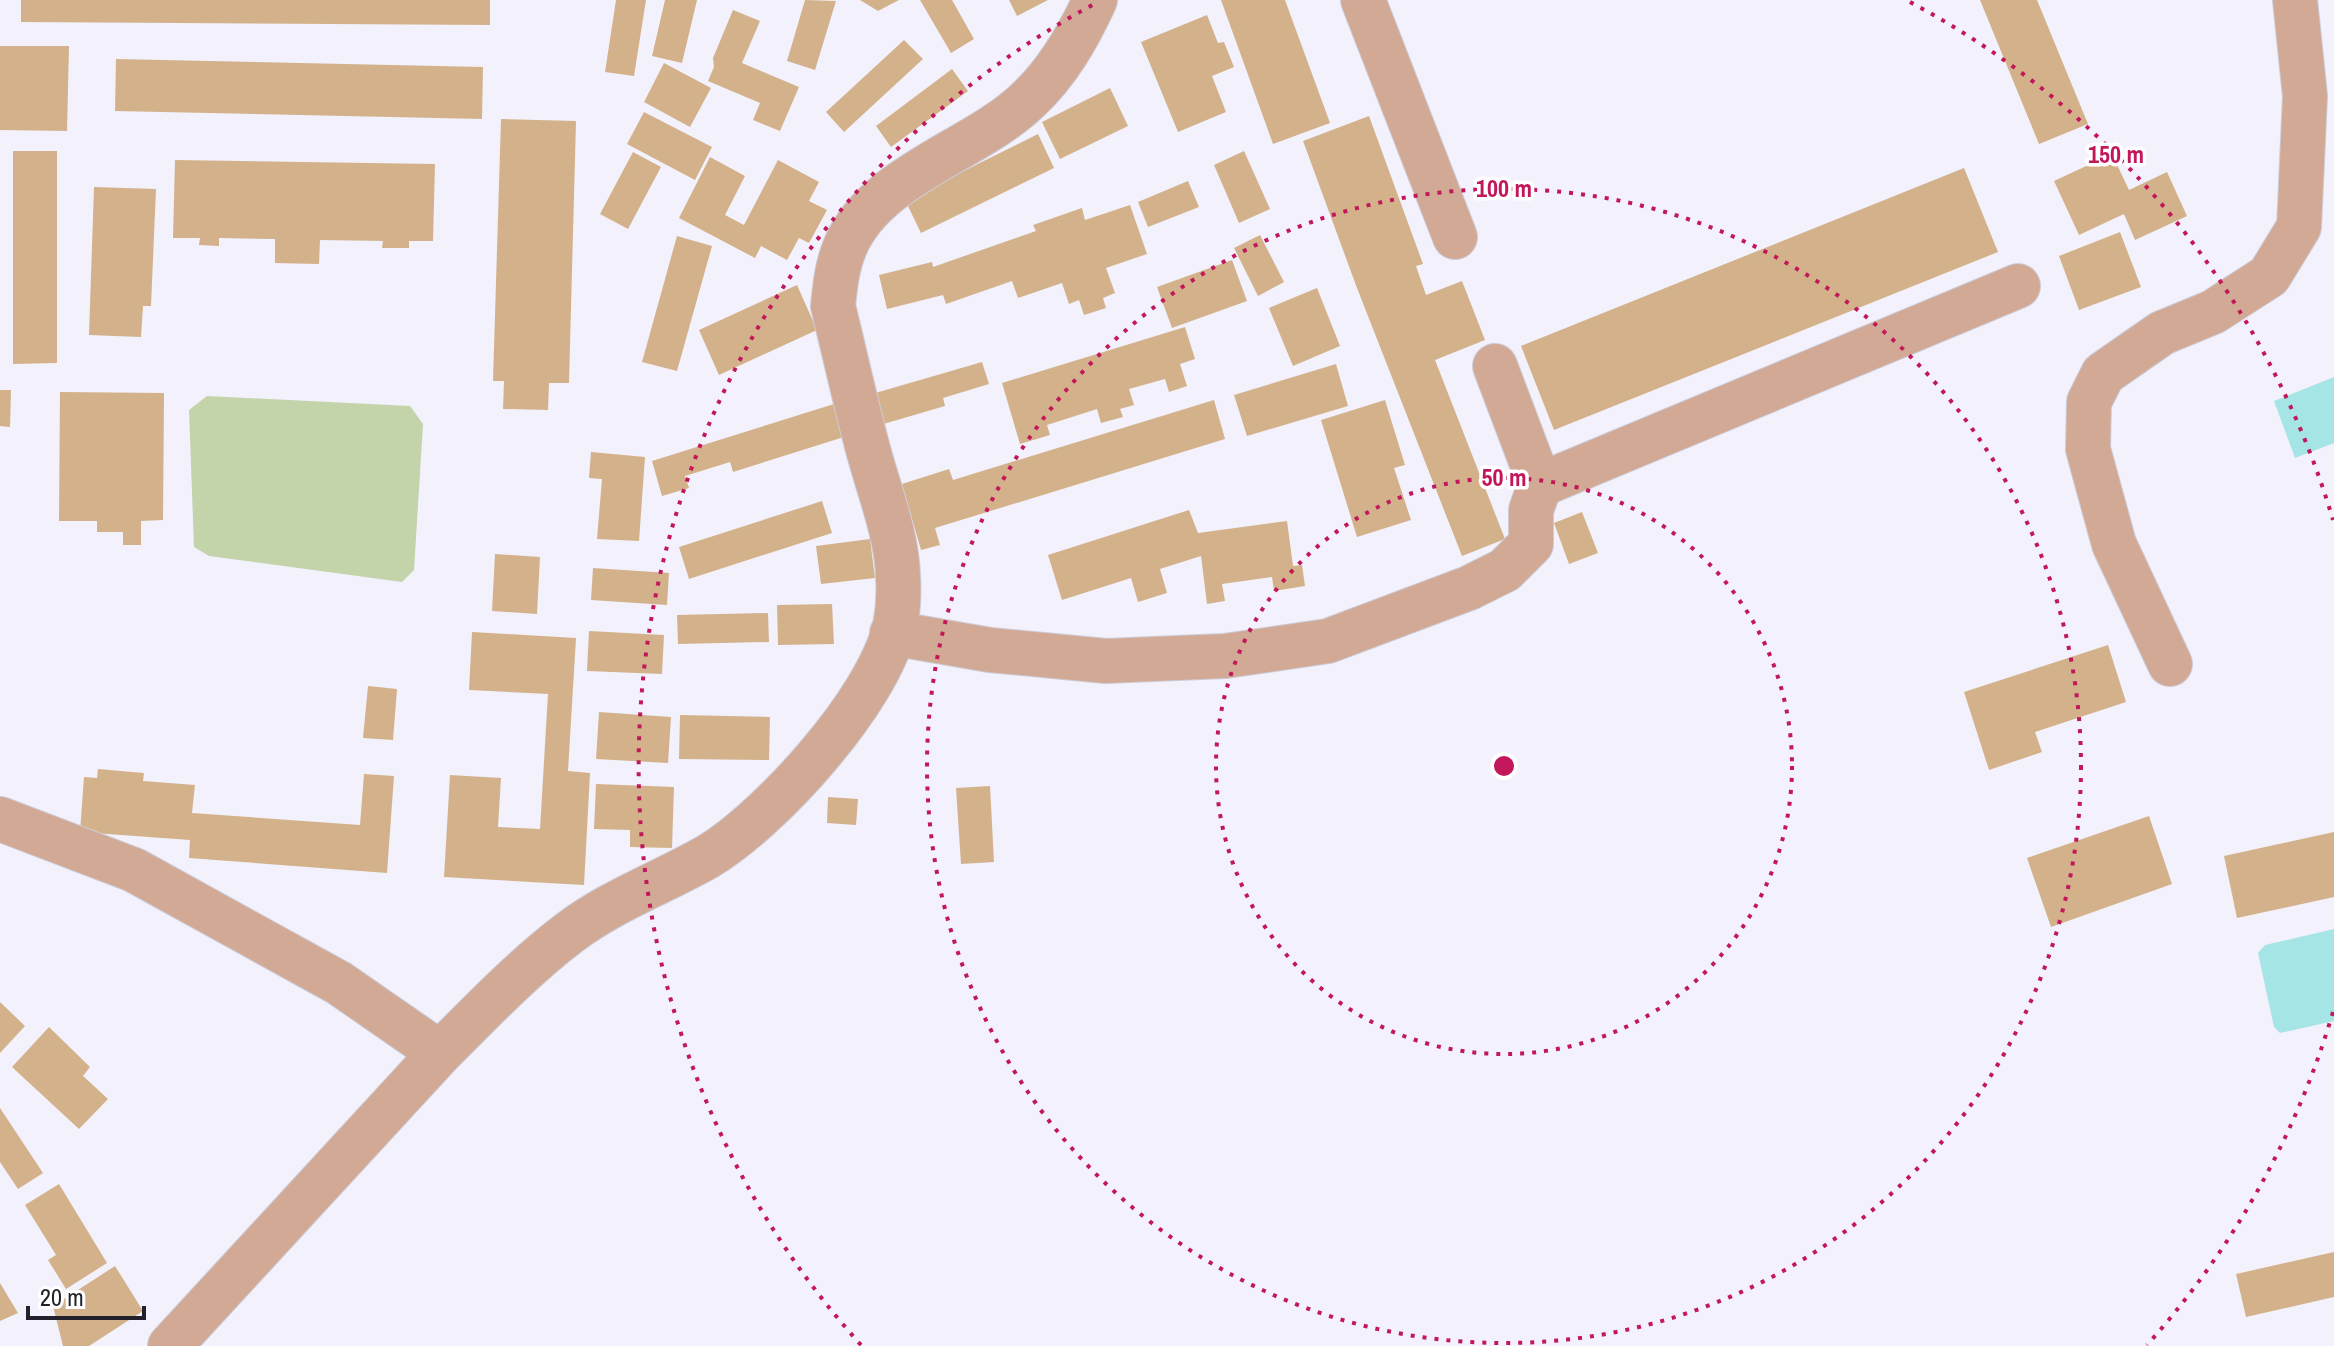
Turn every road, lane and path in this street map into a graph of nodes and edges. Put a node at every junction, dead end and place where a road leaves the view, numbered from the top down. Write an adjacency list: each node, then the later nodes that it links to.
1 (1095, 0): 8 (street)
2 (1363, 0): 4 (street)
3 (2295, 0): 9 (street)
4 (1455, 237)
5 (2018, 286): 7 (street)
6 (1495, 366): 7 (street)
7 (1540, 485): 8 (street)
8 (892, 633): 11 (street)
9 (2170, 664)
10 (0, 819): 11 (street)
11 (440, 1053): 12 (street)
12 (170, 1346)

